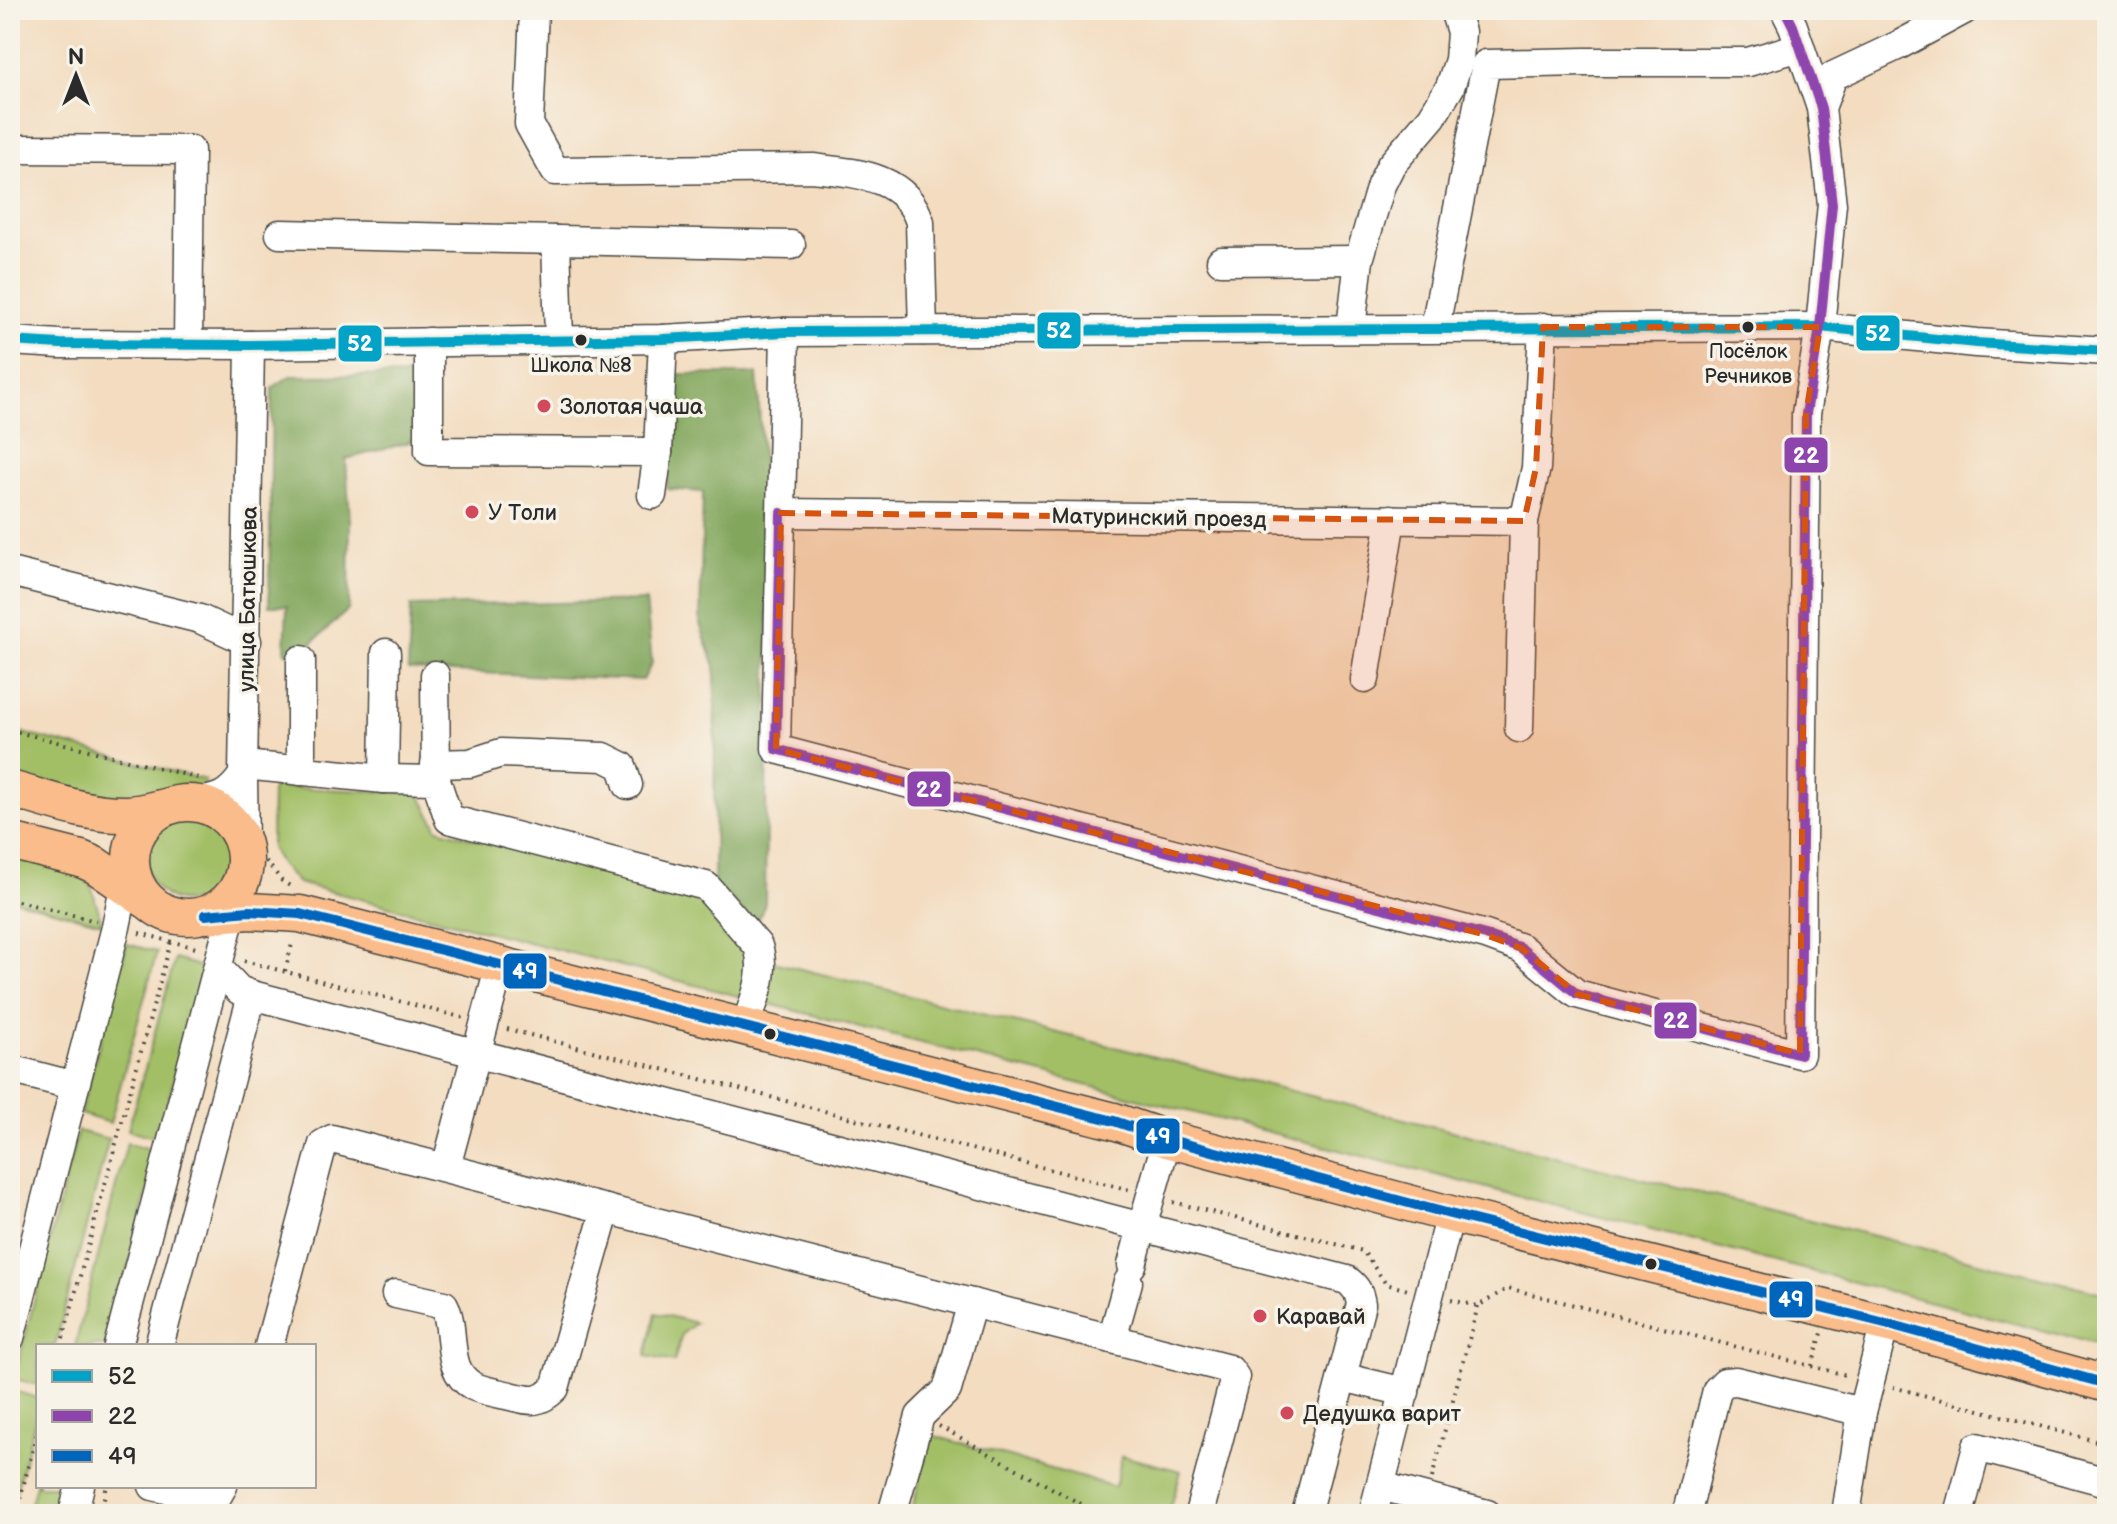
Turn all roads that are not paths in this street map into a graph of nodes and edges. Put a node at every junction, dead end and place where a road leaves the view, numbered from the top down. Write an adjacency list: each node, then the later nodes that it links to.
1 (534, 10): 17 (street)
2 (1452, 10): 11 (street)
3 (1785, 10): 5 (street)
4 (1964, 10): 6 (street)
5 (1800, 47): 6 (street); 13 (street)
6 (1821, 108): 15 (street)
7 (10, 149): 23 (street)
8 (280, 234): 9 (street)
9 (556, 240): 10 (street); 19 (street)
10 (791, 245)
11 (1359, 260): 12 (street); 16 (street)
12 (1221, 261)
13 (1435, 327): 14 (street); 16 (street)
14 (1543, 327): 15 (street); 30 (street)
15 (1820, 327): 25 (street); 28 (street)
16 (1351, 328): 17 (street)
17 (923, 331): 18 (street)
18 (785, 332): 20 (street); 28 (street)
19 (559, 339): 20 (street); 22 (street)
20 (663, 339): 26 (street)
21 (10, 341): 23 (street)
22 (429, 342): 24 (street); 26 (street)
23 (188, 345): 24 (street)
24 (250, 345): 32 (street, улица Батюшкова)
25 (2107, 351)
26 (658, 452): 27 (street)
27 (652, 495)
28 (781, 513): 29 (street, Матуринский проезд)
29 (1391, 519): 30 (street, Матуринский проезд); 36 (street)
30 (1524, 521): 37 (street)
31 (10, 572): 32 (street)
32 (247, 641): 38 (street, улица Батюшкова)
33 (386, 653): 41 (street)
34 (301, 660): 39 (street)
35 (435, 675): 40 (street)
36 (1365, 679)
37 (1519, 728)
38 (244, 770): 39 (street); 44 (street); 47 (street, улица Батюшкова)
39 (301, 771): 41 (street)
40 (436, 772): 41 (street); 42 (street); 52 (street)
41 (384, 779)
42 (628, 785)
43 (10, 789): 44 (main road)
44 (189, 796): 46 (main road); 47 (main road)
45 (10, 841): 46 (main road)
46 (135, 880): 47 (main road); 55 (street)
47 (230, 891): 48 (main road); 48 (main road); 49 (street, улица Батюшкова)
48 (300, 914): 50 (main road)
49 (220, 961): 51 (street); 66 (street, улица Батюшкова)
50 (500, 965): 52 (main road); 53 (street)
51 (252, 995): 53 (street); 67 (street)
52 (745, 1028): 56 (main road)
53 (475, 1054): 57 (street); 60 (street)
54 (10, 1069): 55 (street)
55 (75, 1086): 64 (street)
56 (1167, 1139): 59 (main road); 60 (street)
57 (446, 1167): 58 (street); 68 (street)
58 (606, 1209): 61 (street); 62 (street)
59 (1450, 1214): 63 (main road); 71 (street)
60 (1142, 1227): 65 (street); 69 (street)
61 (396, 1294)
62 (972, 1303): 65 (street); 79 (street)
63 (1885, 1323): 70 (main road); 72 (street)
64 (10, 1338)
65 (1112, 1339): 80 (street)
66 (119, 1344)
67 (160, 1344)
68 (270, 1344)
69 (1342, 1377): 71 (street); 81 (street)
70 (2107, 1384)
71 (1405, 1392): 74 (street)
72 (1862, 1412): 84 (street); 85 (street)
73 (2107, 1482): 86 (street)
74 (1381, 1486): 82 (street); 83 (street)
75 (80, 1488): 78 (street)
76 (162, 1488): 77 (street)
77 (217, 1500)
78 (73, 1514)
79 (892, 1514)
80 (1199, 1514)
81 (1306, 1514)
82 (1373, 1514)
83 (1487, 1514)
84 (1688, 1514)
85 (1846, 1514)
86 (1959, 1514)

